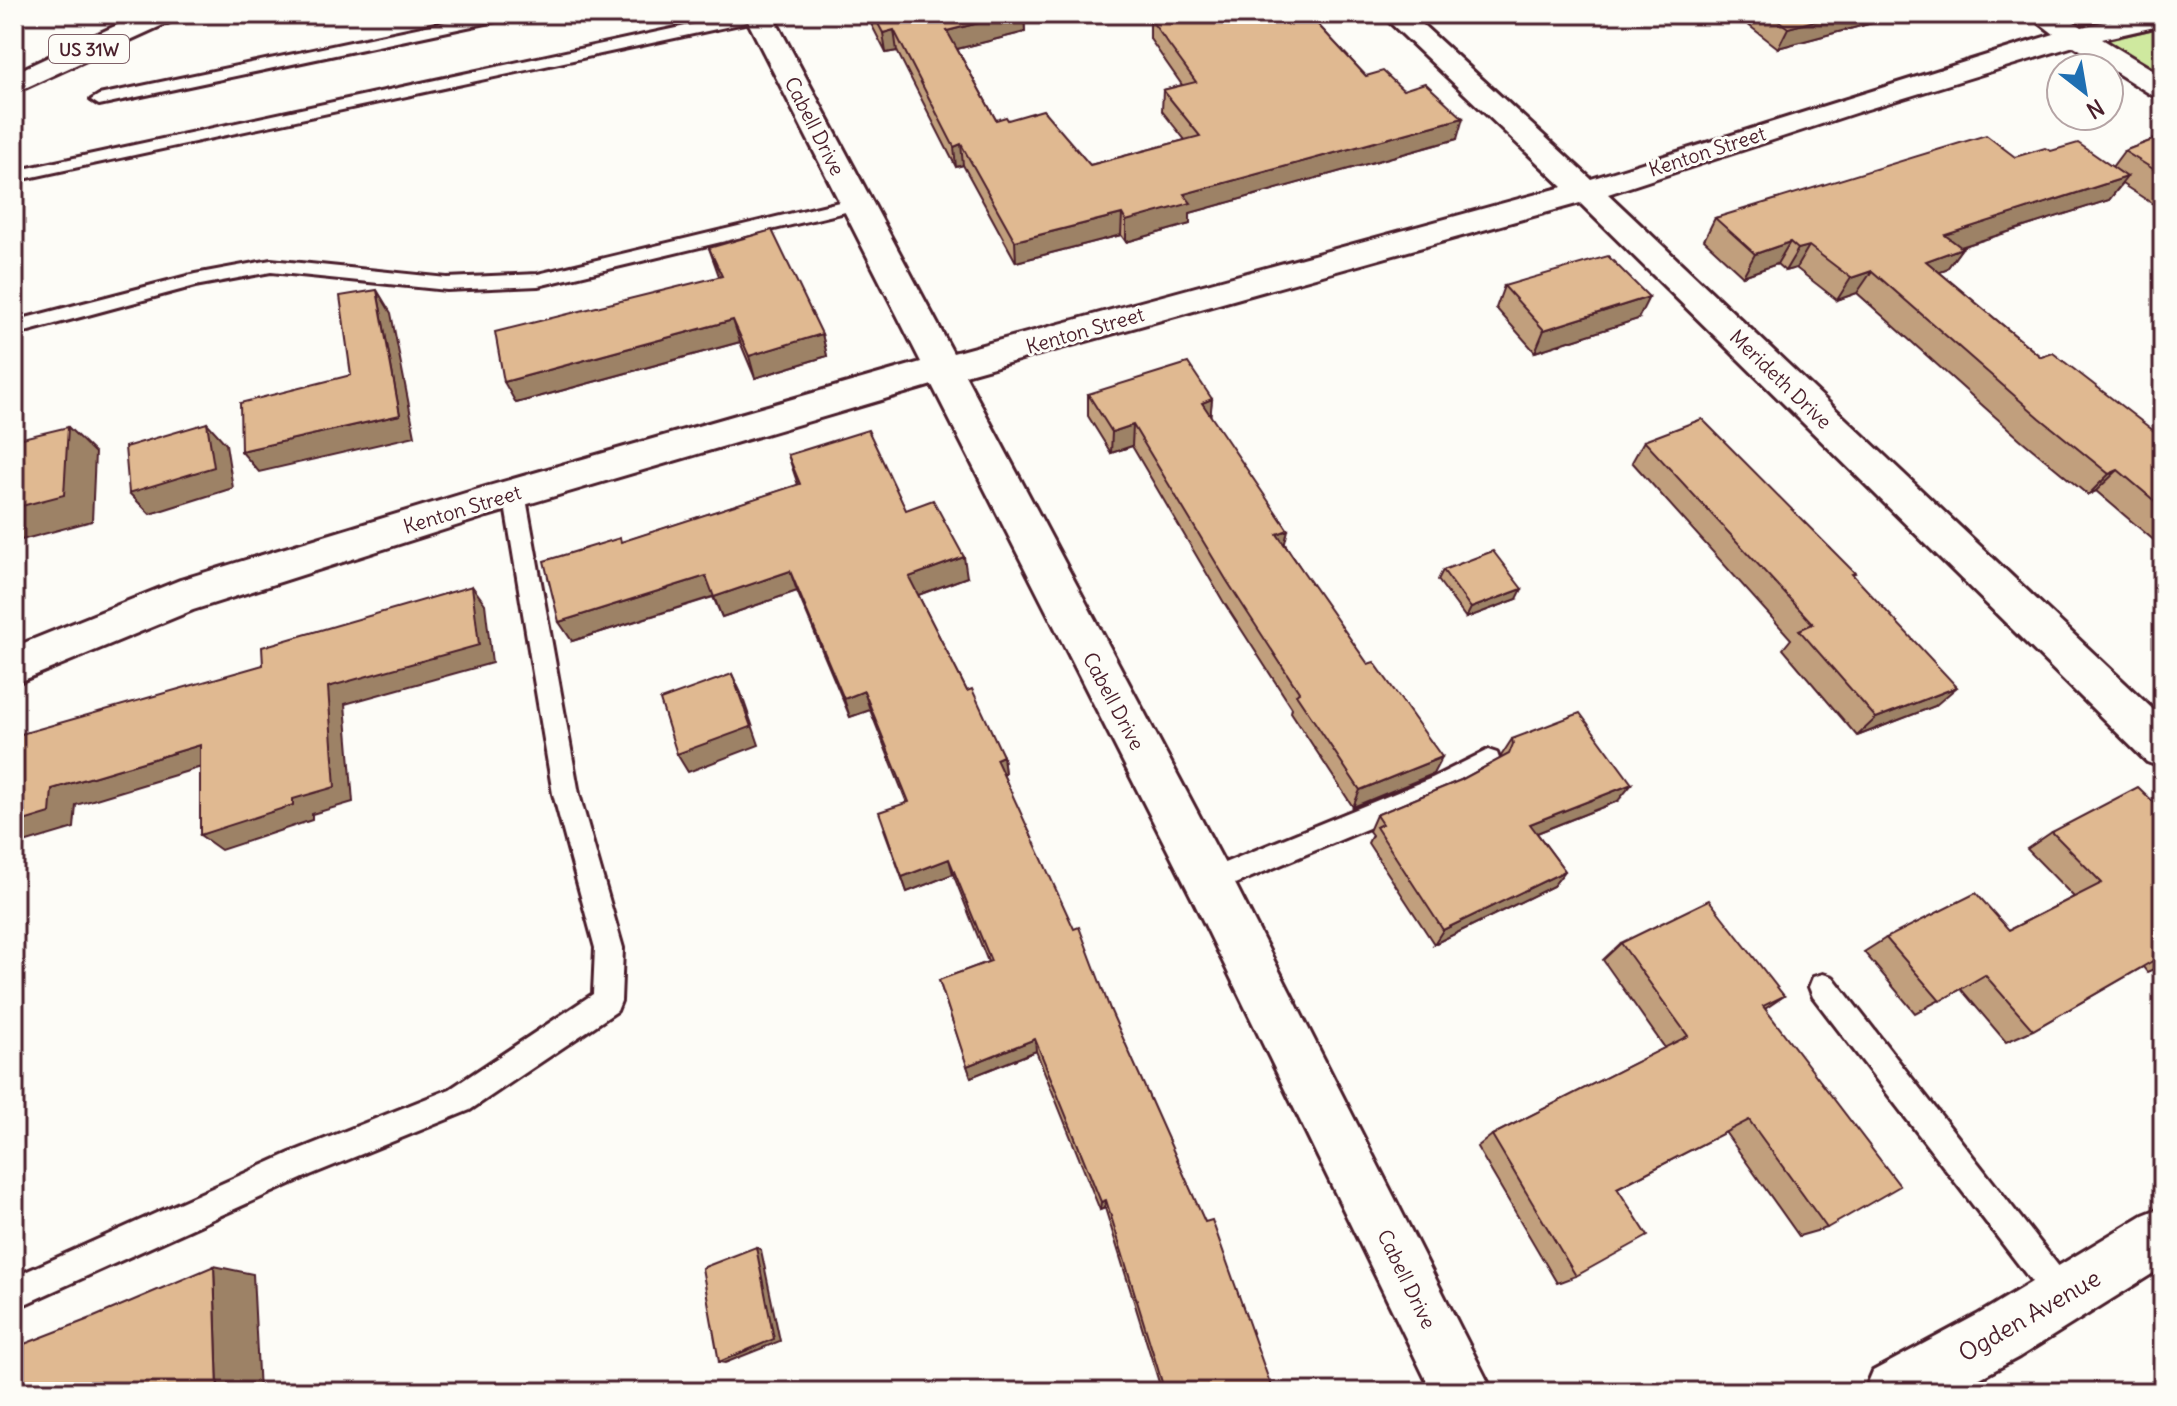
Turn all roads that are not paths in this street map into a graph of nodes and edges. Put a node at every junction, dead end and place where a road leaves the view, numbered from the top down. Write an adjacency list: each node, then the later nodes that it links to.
1 (164, 14): 8 (street, US 31W)
2 (505, 14): 10 (lane)
3 (758, 14): 11 (lane); 13 (street, Cabell Drive)
4 (1395, 14): 12 (street, Merideth Drive)
5 (2042, 14): 7 (street)
6 (2163, 17): 7 (street, Kenton Street)
7 (2078, 36): 9 (street); 12 (street, Kenton Street)
8 (14, 84)
9 (2163, 89)
10 (99, 100)
11 (14, 176)
12 (1586, 191): 15 (street, Kenton Street); 18 (street, Merideth Drive)
13 (856, 204): 14 (lane); 15 (street, Cabell Drive)
14 (14, 328)
15 (942, 369): 16 (street, Kenton Street); 20 (street, Cabell Drive)
16 (514, 493): 17 (street, Kenton Street); 23 (lane)
17 (14, 666)
18 (2163, 748)
19 (1488, 761): 20 (lane)
20 (1209, 882): 25 (street, Cabell Drive)
21 (1823, 987): 24 (lane)
22 (2163, 1235): 24 (street, Ogden Avenue)
23 (14, 1293)
24 (2063, 1297): 26 (street, Ogden Avenue)
25 (1463, 1392)
26 (1894, 1392)

